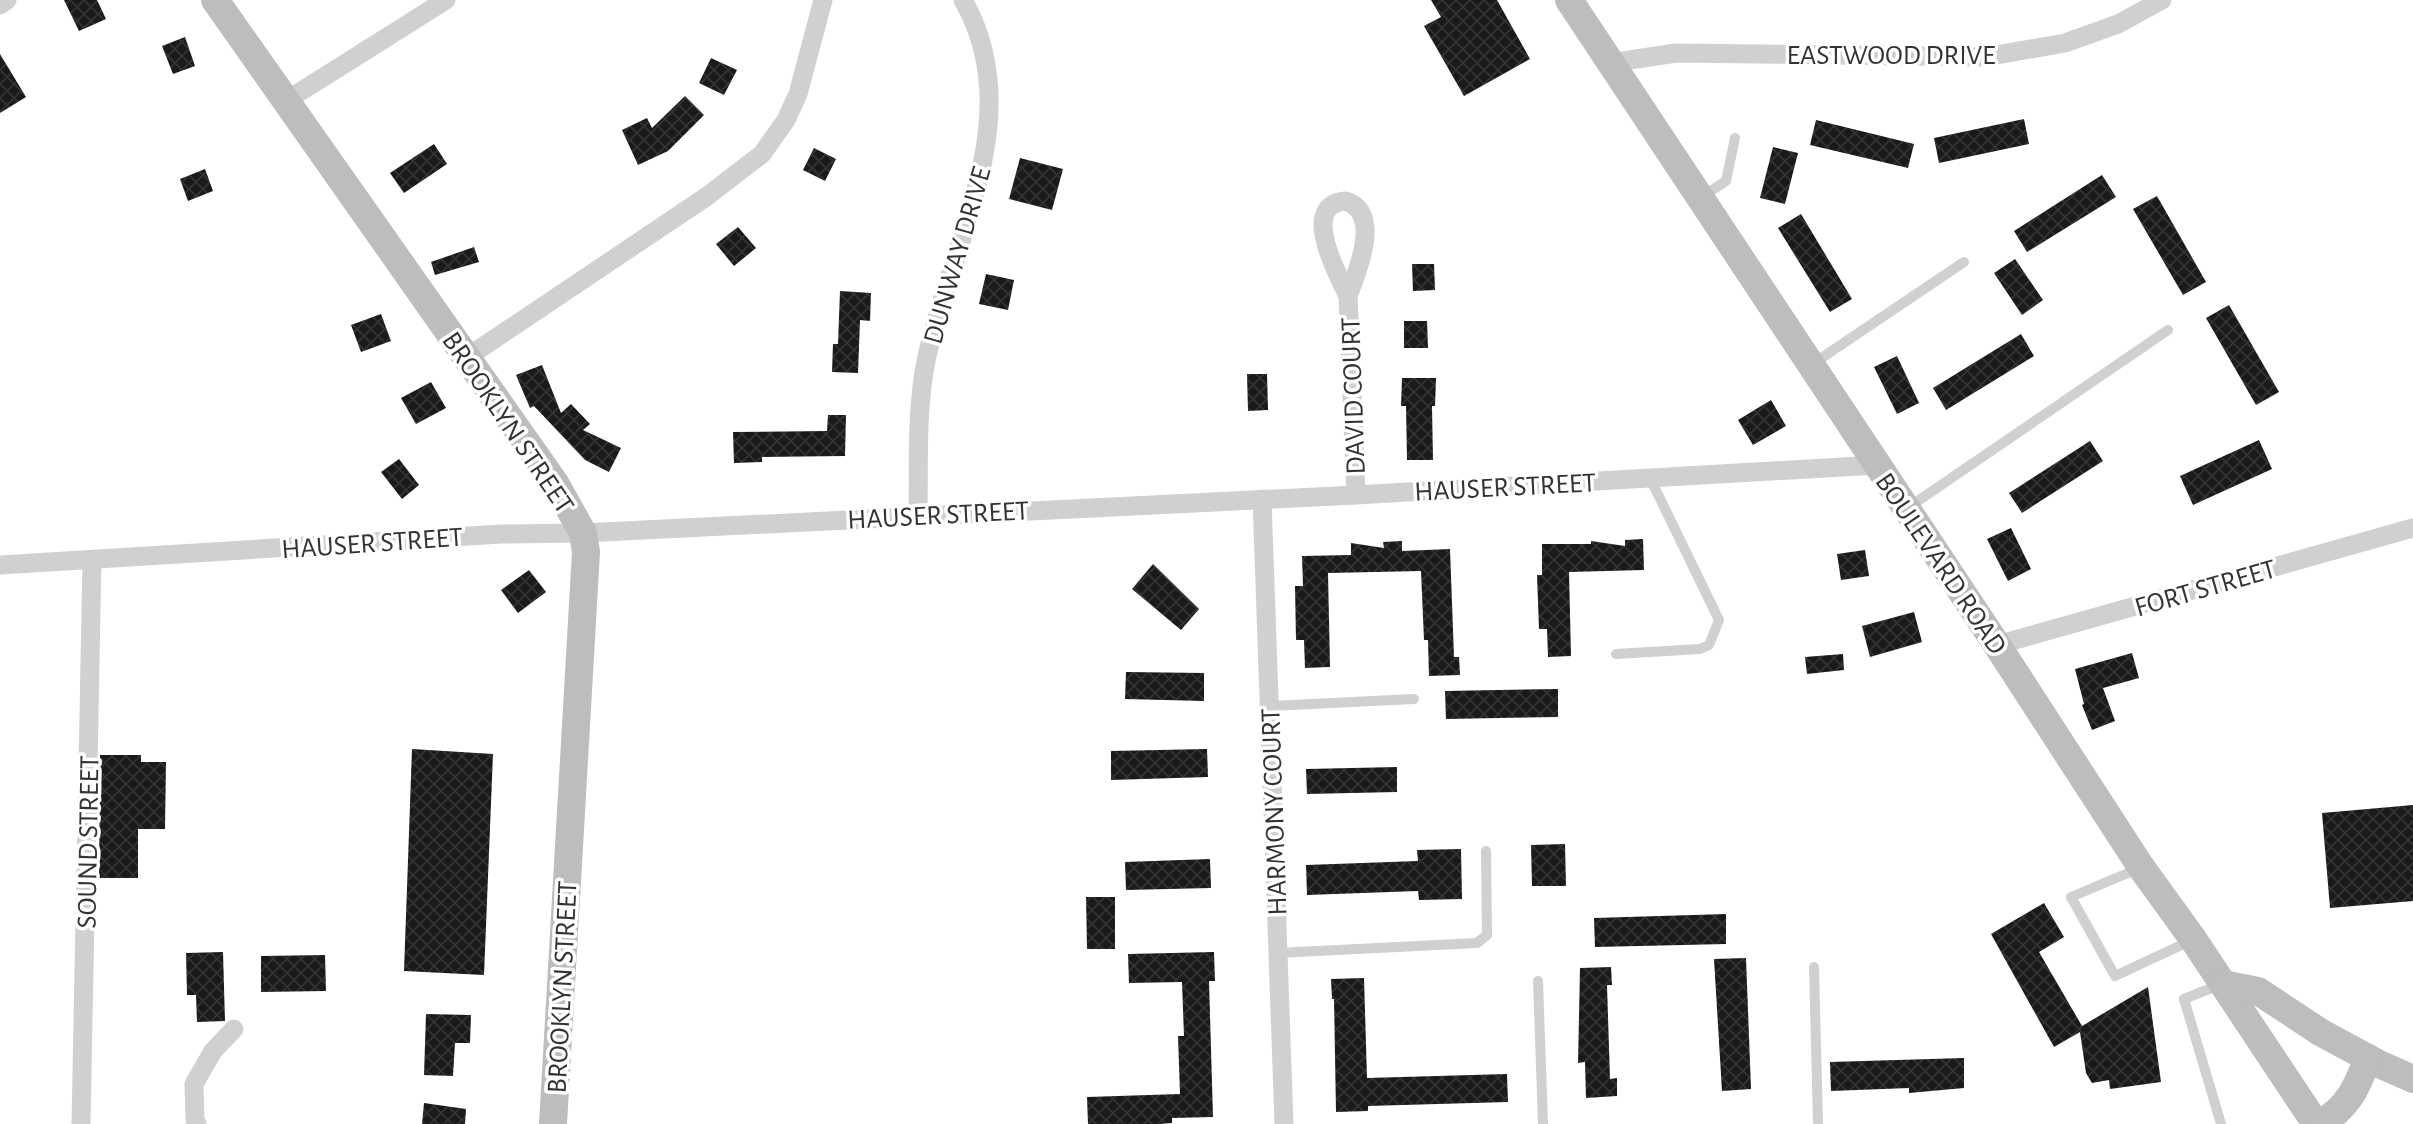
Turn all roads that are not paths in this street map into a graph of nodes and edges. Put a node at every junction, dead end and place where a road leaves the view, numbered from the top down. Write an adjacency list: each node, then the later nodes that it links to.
1 (7, 0): 8 (street)
2 (215, 0): 10 (street, BROOKLYN STREET)
3 (446, 0): 10 (street)
4 (823, 0): 16 (street)
5 (963, 0): 23 (street, DUNWAY DRIVE)
6 (1569, 0): 9 (street, BOULEVARD ROAD)
7 (2162, 0): 9 (street, EASTWOOD DRIVE)
8 (0, 5)
9 (1611, 63): 12 (street, BOULEVARD ROAD)
10 (284, 102): 16 (street, BROOKLYN STREET)
11 (1735, 138): 12 (lane)
12 (1700, 198): 17 (street, BOULEVARD ROAD)
13 (1965, 262): 17 (lane)
14 (1348, 296): 20 (street, DAVID COURT)
15 (2168, 330): 22 (lane)
16 (467, 358): 25 (street, BROOKLYN STREET)
17 (1810, 365): 18 (street, BOULEVARD ROAD)
18 (1877, 465): 19 (street, HAUSER STREET); 22 (street, BOULEVARD ROAD)
19 (1650, 478): 20 (street, HAUSER STREET); 29 (lane)
20 (1356, 495): 21 (street, HAUSER STREET)
21 (1262, 499): 23 (street, HAUSER STREET); 31 (street, HARMONY COURT)
22 (1906, 509): 28 (street, BOULEVARD ROAD)
23 (918, 515): 25 (street, HAUSER STREET)
24 (2413, 528): 28 (street, FORT STREET)
25 (583, 533): 26 (street, HAUSER STREET); 44 (street, BROOKLYN STREET)
26 (92, 560): 27 (street, HAUSER STREET); 42 (street, SOUND STREET)
27 (0, 565)
28 (1997, 645): 33 (street, BOULEVARD ROAD)
29 (1616, 654)
30 (1414, 699): 31 (lane)
31 (1269, 706): 35 (street, HARMONY COURT)
32 (1486, 851): 35 (lane)
33 (2141, 867): 34 (street, BOULEVARD ROAD); 34 (lane)
34 (2193, 939): 38 (street, BOULEVARD ROAD)
35 (1278, 953): 45 (street, HARMONY COURT)
36 (1814, 967): 47 (lane)
37 (1538, 981): 46 (lane)
38 (2223, 984): 40 (street); 48 (lane); 49 (street, BOULEVARD ROAD)
39 (234, 1029): 43 (street)
40 (2368, 1058): 41 (street); 49 (street)
41 (2413, 1079)
42 (81, 1124)
43 (197, 1124)
44 (553, 1124)
45 (1284, 1124)
46 (1543, 1124)
47 (1818, 1124)
48 (2221, 1124)
49 (2318, 1124)

